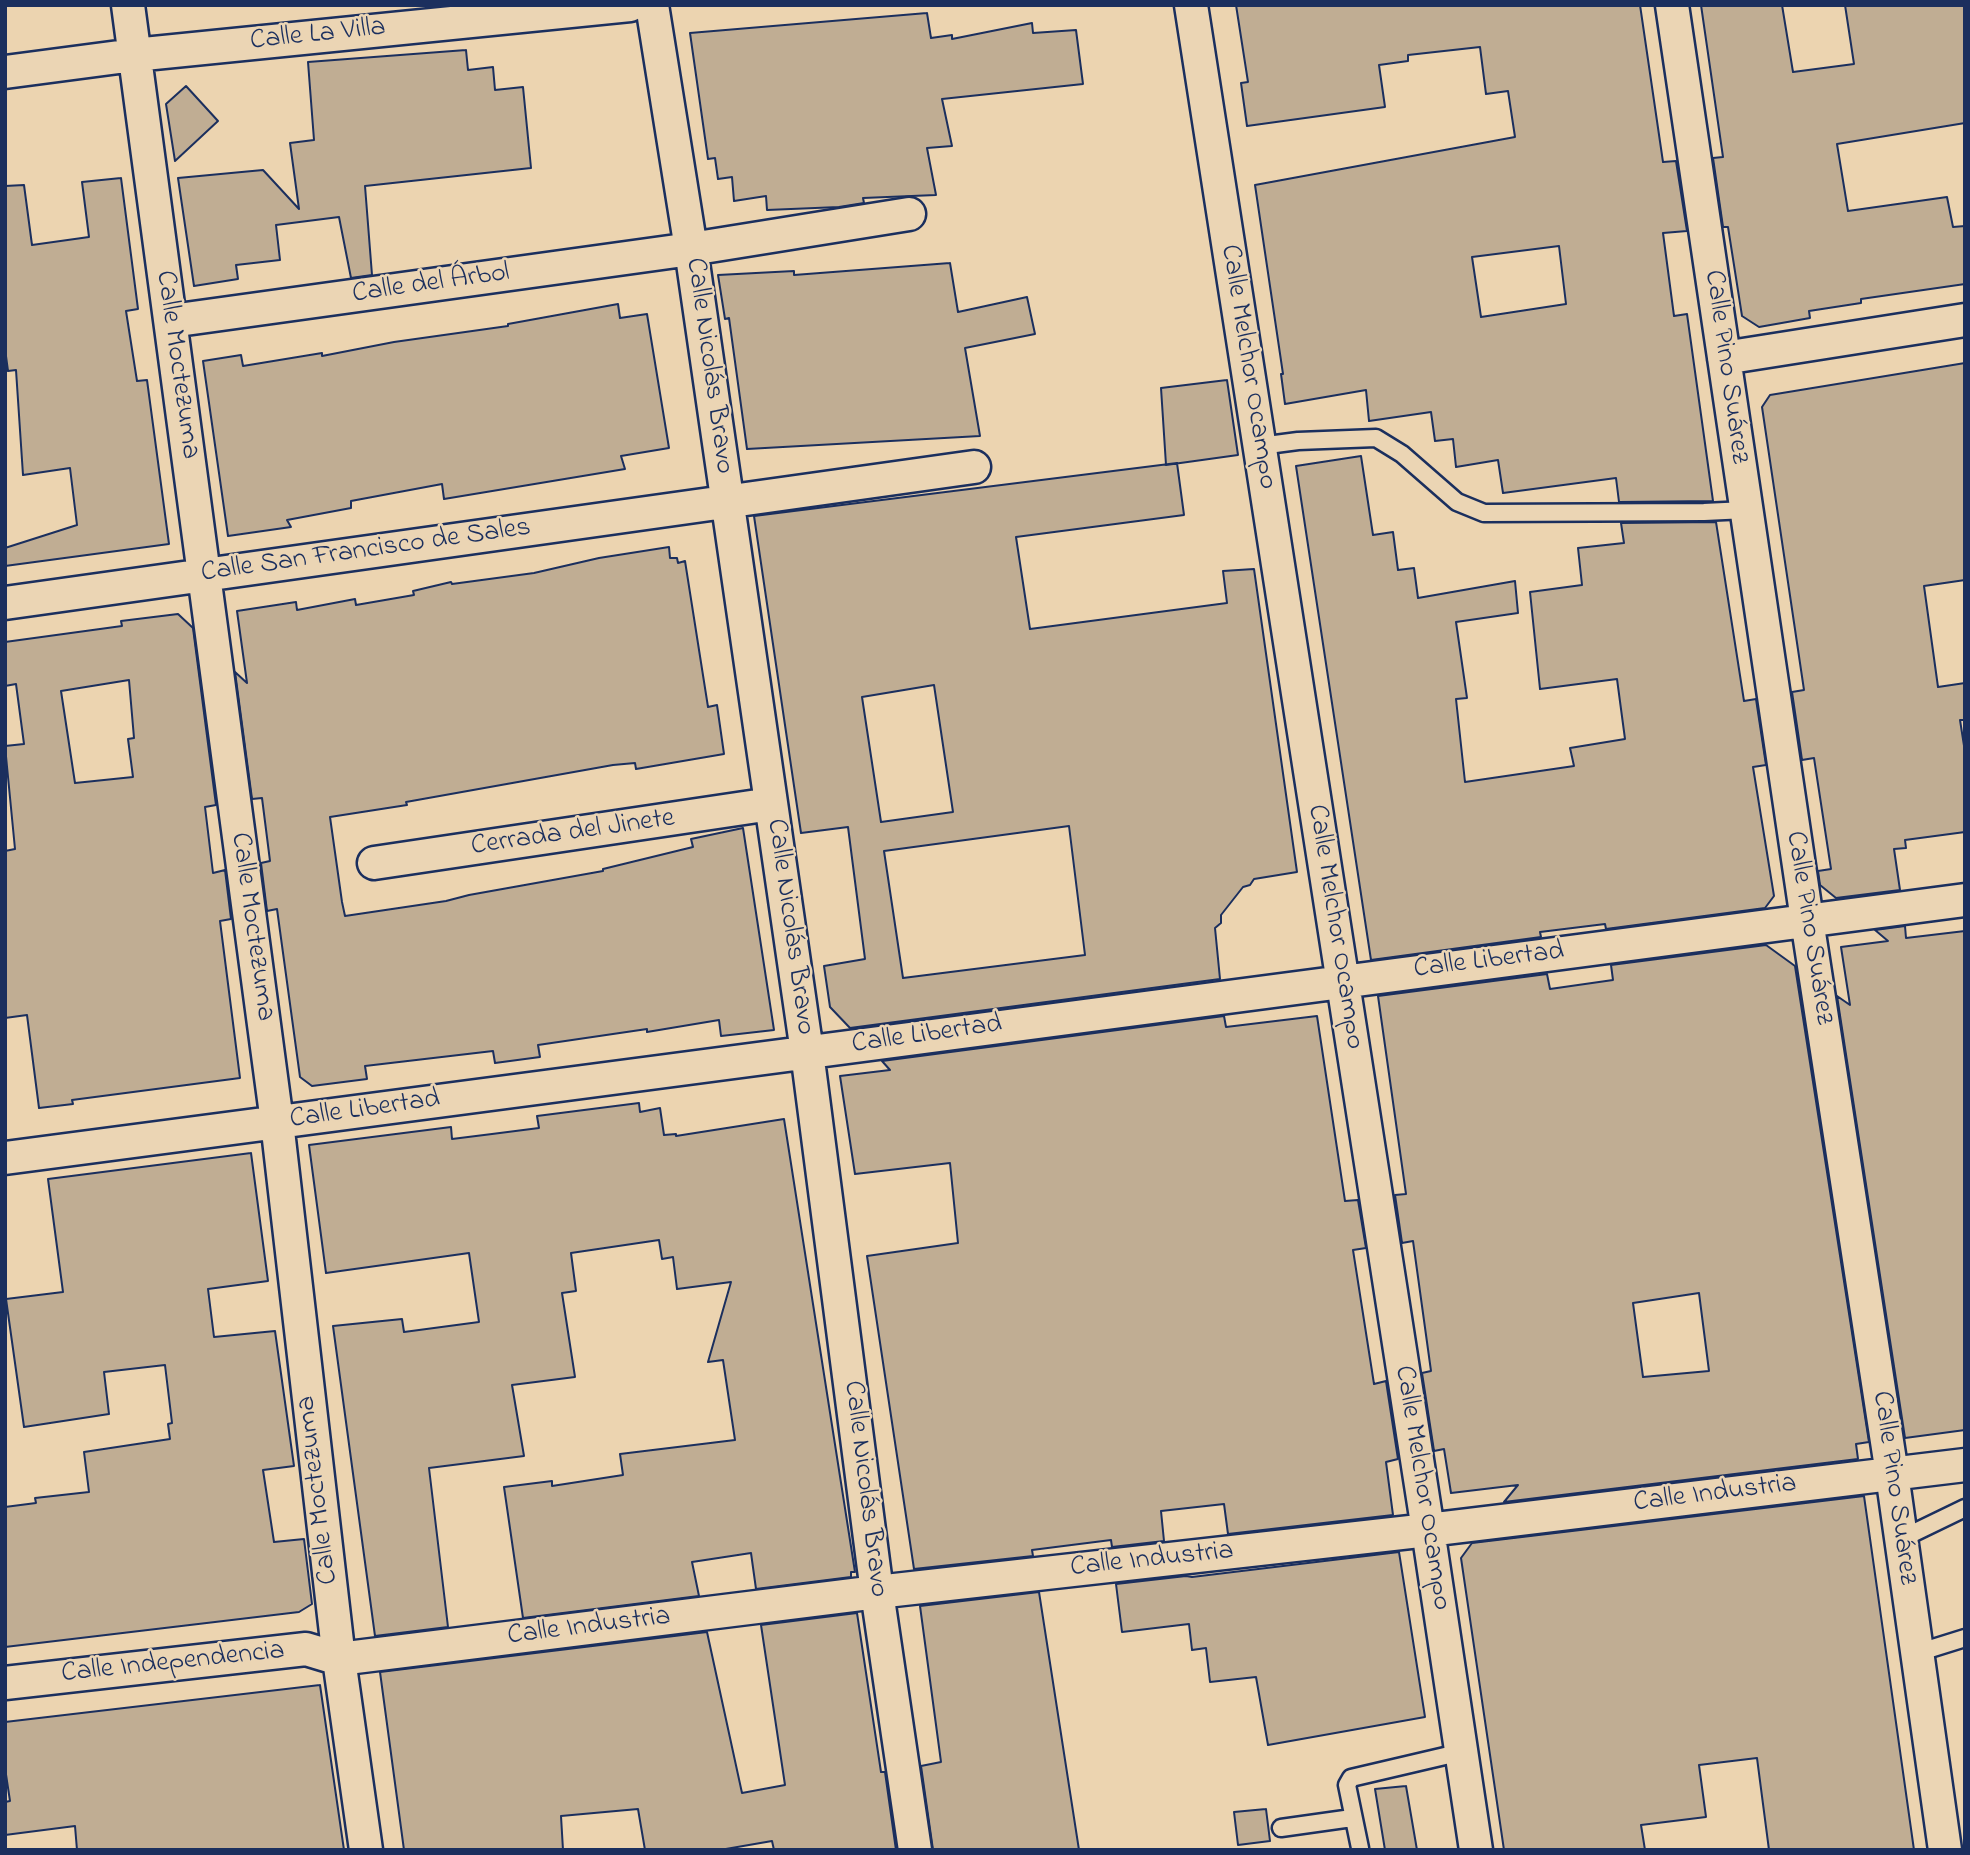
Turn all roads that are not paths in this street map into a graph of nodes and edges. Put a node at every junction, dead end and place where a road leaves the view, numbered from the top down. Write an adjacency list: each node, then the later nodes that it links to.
1 (128, 5): 6 (street, Calle Moctezuma)
2 (630, 5): 6 (street, Calle La Villa)
3 (652, 5): 9 (street, Calle Nicolás Bravo)
4 (1191, 5): 13 (street, Calle Melchor Ocampo)
5 (1672, 5): 12 (street, Calle Pino Suárez)
6 (134, 55): 7 (street, Calle La Villa); 11 (street, Calle Moctezuma)
7 (5, 72)
8 (909, 214): 9 (street, Calle del Árbol)
9 (691, 249): 11 (street, Calle del Árbol); 15 (street, Calle Nicolás Bravo)
10 (1965, 320): 12 (street)
11 (171, 321): 17 (street, Calle Moctezuma)
12 (1724, 358): 16 (street, Calle Pino Suárez)
13 (1260, 446): 16 (lane); 23 (street, Calle Melchor Ocampo)
14 (974, 467): 15 (street, Calle San Francisco de Sales)
15 (727, 501): 17 (street, Calle San Francisco de Sales); 19 (street, Calle Nicolás Bravo)
16 (1746, 510): 22 (street, Calle Pino Suárez)
17 (204, 575): 18 (street, Calle San Francisco de Sales); 25 (street, Calle Moctezuma)
18 (5, 603)
19 (771, 804): 20 (street, Cerrada del Jinete); 24 (street, Calle Nicolás Bravo)
20 (374, 863)
21 (1965, 900): 22 (street, Calle Libertad)
22 (1807, 920): 23 (street, Calle Libertad); 28 (street, Calle Pino Suárez)
23 (1342, 981): 24 (street, Calle Libertad); 30 (street, Calle Melchor Ocampo)
24 (807, 1052): 25 (street, Calle Libertad); 32 (street, Calle Nicolás Bravo)
25 (277, 1122): 26 (street, Calle Libertad); 35 (street, Calle Moctezuma)
26 (5, 1158)
27 (1965, 1465): 28 (street, Calle Industria)
28 (1892, 1474): 30 (street, Calle Industria); 31 (street, Calle Pino Suárez)
29 (1965, 1508): 31 (lane)
30 (1428, 1530): 32 (street, Calle Industria); 37 (street, Calle Melchor Ocampo)
31 (1902, 1539): 34 (street, Calle Pino Suárez)
32 (877, 1592): 35 (street, Calle Industria); 42 (street, Calle Nicolás Bravo)
33 (1965, 1638): 34 (lane)
34 (1917, 1653): 44 (street, Calle Pino Suárez)
35 (339, 1659): 36 (street, Calle Independencia); 41 (street, Calle Moctezuma)
36 (5, 1683)
37 (1462, 1752): 38 (lane); 43 (street, Calle Melchor Ocampo)
38 (1352, 1818): 39 (lane); 40 (lane)
39 (1281, 1828)
40 (1360, 1848)
41 (366, 1850)
42 (915, 1850)
43 (1476, 1850)
44 (1945, 1850)

